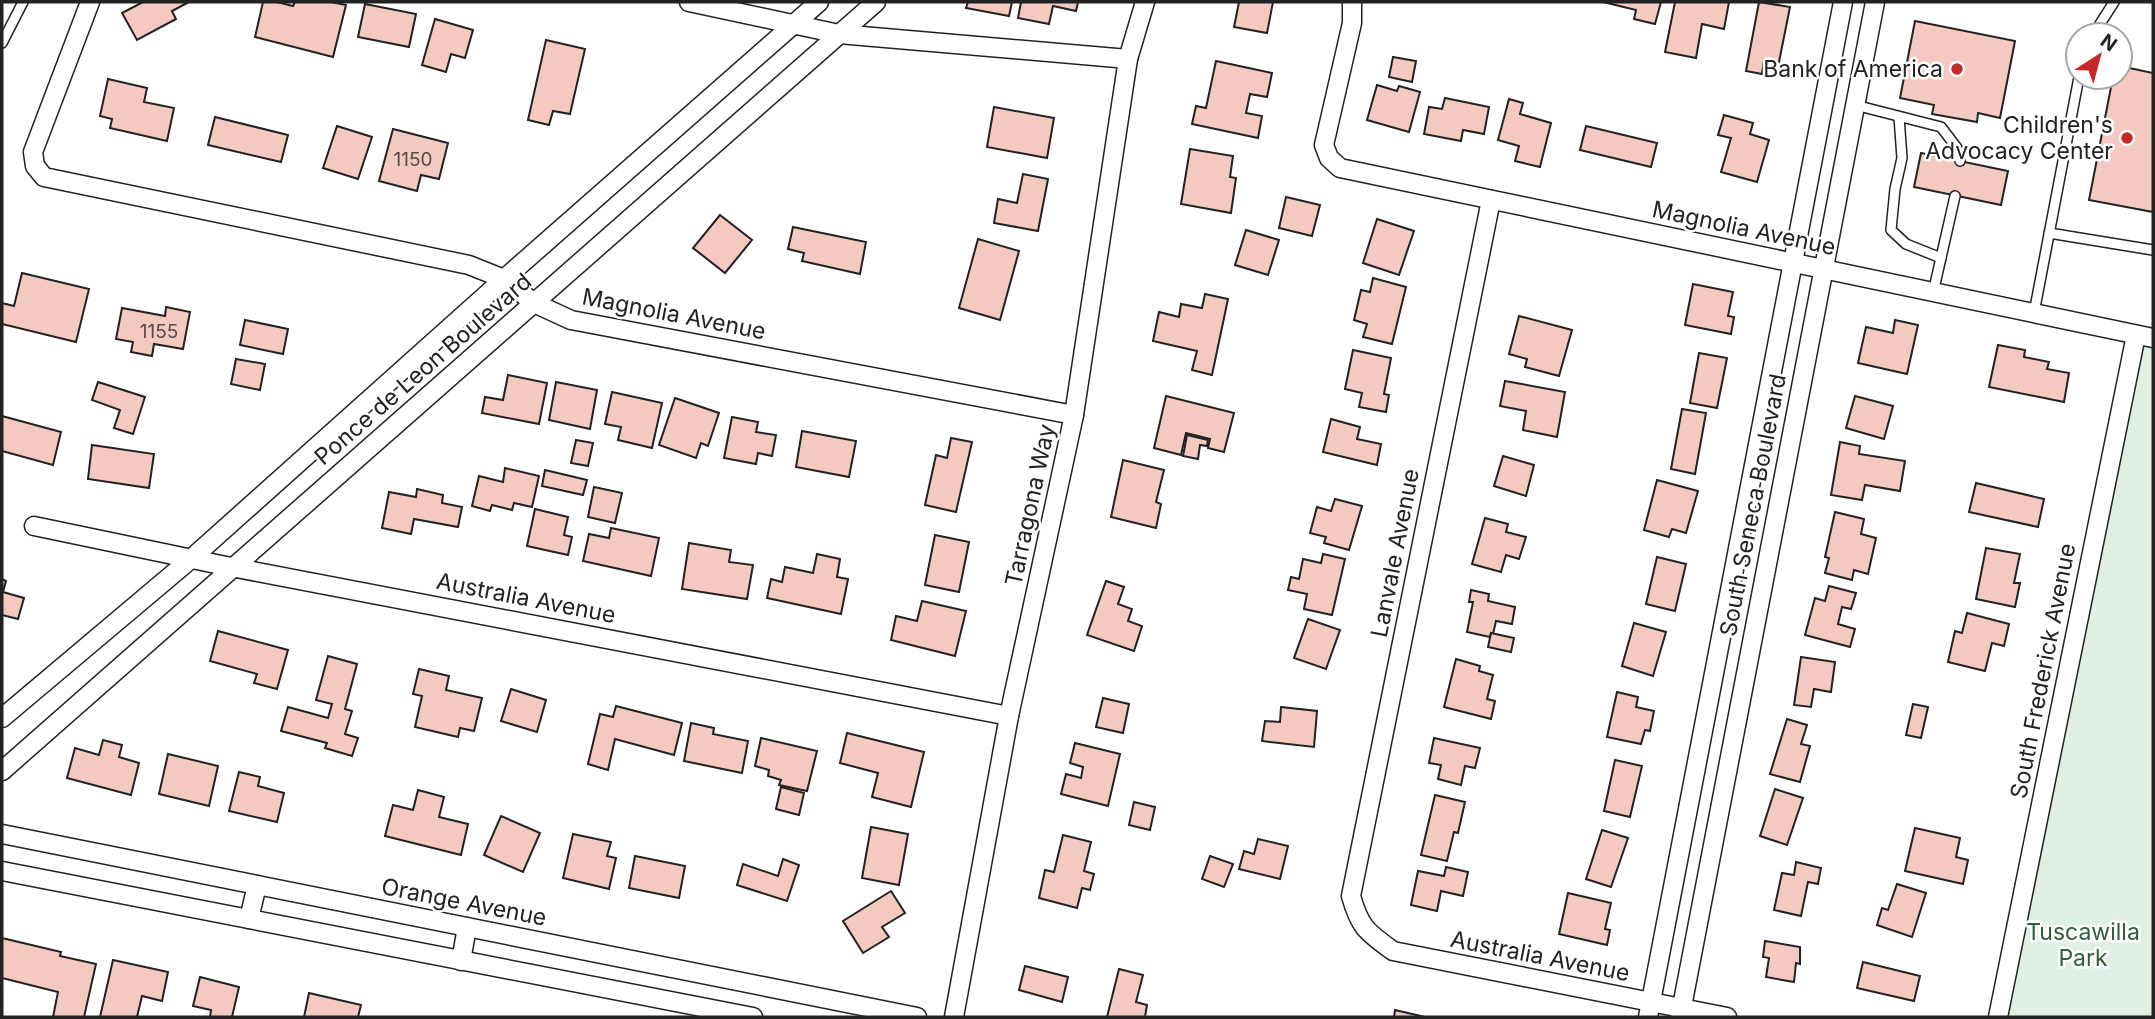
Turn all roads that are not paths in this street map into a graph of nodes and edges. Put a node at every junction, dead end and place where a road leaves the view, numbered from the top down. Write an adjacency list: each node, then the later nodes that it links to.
1 (23, 2): 14 (lane)
2 (90, 2): 28 (street, Magnolia Avenue)
3 (689, 2): 12 (street)
4 (819, 2): 12 (street, Ponce de Leon Boulevard)
5 (876, 2): 13 (street, Ponce de Leon Boulevard)
6 (1145, 2): 15 (street, Tarragona Way)
7 (1352, 2): 22 (street, Magnolia Avenue)
8 (1843, 2): 17 (street, South Seneca Boulevard)
9 (1875, 2): 18 (street, South Seneca Boulevard)
10 (2114, 2): 11 (lane)
11 (2102, 21)
12 (794, 23): 13 (street); 28 (street, Ponce de Leon Boulevard)
13 (839, 34): 15 (street); 30 (street, Ponce de Leon Boulevard)
14 (2, 43)
15 (1128, 59): 33 (street, Tarragona Way)
16 (2075, 91): 23 (lane)
17 (1824, 98): 18 (street); 26 (street, South Seneca Boulevard)
18 (1855, 105): 19 (lane); 27 (street, South Seneca Boulevard)
19 (1899, 117): 20 (lane); 25 (lane)
20 (1959, 161)
21 (1955, 195): 25 (lane)
22 (1491, 200): 26 (street, Magnolia Avenue); 45 (street, Lanvale Avenue)
23 (2049, 233): 24 (lane); 31 (lane)
24 (2153, 250)
25 (1941, 258): 29 (lane)
26 (1793, 263): 27 (street, Magnolia Avenue); 37 (street, South Seneca Boulevard)
27 (1823, 270): 29 (street, Magnolia Avenue); 38 (street, South Seneca Boulevard)
28 (504, 279): 30 (street, Magnolia Avenue); 35 (street, Ponce de Leon Boulevard)
29 (1934, 293): 31 (street, Magnolia Avenue)
30 (534, 303): 33 (street, Magnolia Avenue); 36 (street, Ponce de Leon Boulevard)
31 (2034, 313): 32 (street, Magnolia Avenue)
32 (2145, 336): 57 (street, South Frederick Avenue)
33 (1074, 415): 39 (street, Tarragona Way)
34 (34, 526): 35 (street, Australia Avenue)
35 (192, 558): 36 (street, Australia Avenue); 40 (street, Ponce de Leon Boulevard)
36 (234, 568): 39 (street, Australia Avenue); 41 (street, Ponce de Leon Boulevard)
37 (1722, 629): 38 (street); 51 (street, South Seneca Boulevard)
38 (1754, 633): 52 (street, South Seneca Boulevard)
39 (1009, 716): 55 (street, Tarragona Way)
40 (2, 718)
41 (2, 772)
42 (2, 834): 44 (street, Orange Avenue)
43 (2, 871): 46 (street)
44 (257, 885): 46 (street); 47 (street, Orange Avenue)
45 (1357, 916): 51 (street, Australia Avenue)
46 (249, 919): 48 (street)
47 (467, 927): 48 (street); 49 (street, Orange Avenue)
48 (461, 961): 50 (street)
49 (690, 972): 50 (street); 54 (street, Orange Avenue)
50 (684, 1004): 53 (street)
51 (1649, 1010): 52 (street, Australia Avenue)
52 (1681, 1013): 56 (street, Australia Avenue)
53 (753, 1017)
54 (917, 1017)
55 (954, 1017)
56 (1727, 1017)
57 (1998, 1017)

